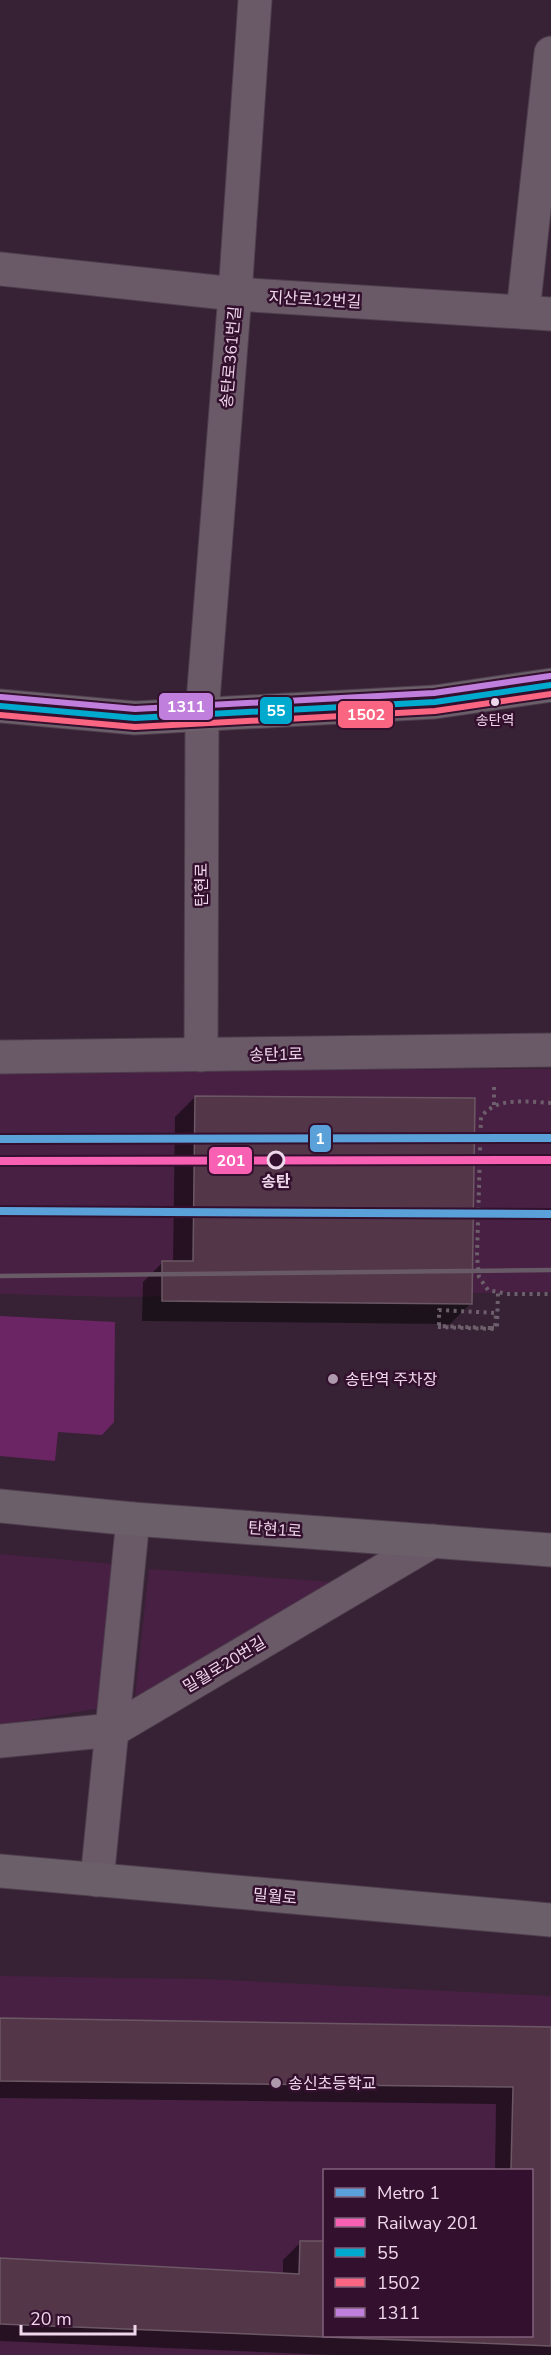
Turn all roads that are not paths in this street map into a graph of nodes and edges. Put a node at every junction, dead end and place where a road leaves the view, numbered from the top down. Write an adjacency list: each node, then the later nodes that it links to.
1 (255, 0): 4 (street, 송탄로361번길)
2 (551, 53): 5 (street, 지산로12번길)
3 (0, 269): 4 (street, 지산로12번길)
4 (235, 294): 5 (street, 지산로12번길); 8 (street, 송탄로361번길)
5 (537, 313)
6 (551, 685): 8 (street)
7 (0, 706): 8 (street)
8 (202, 714): 10 (street, 탄현로)
9 (551, 1050): 10 (street, 송탄1로)
10 (201, 1055): 11 (street, 송탄1로)
11 (0, 1057)
12 (0, 1506): 13 (street, 탄현1로)
13 (133, 1519): 14 (street, 탄현1로); 16 (street)
14 (433, 1541): 15 (street, 탄현1로); 16 (street, 밀월로20번길)
15 (551, 1550)
16 (113, 1730): 17 (street, 밀월로20번길); 19 (street)
17 (0, 1741)
18 (0, 1871): 19 (street, 밀월로)
19 (97, 1880): 20 (street, 밀월로)
20 (551, 1920)

